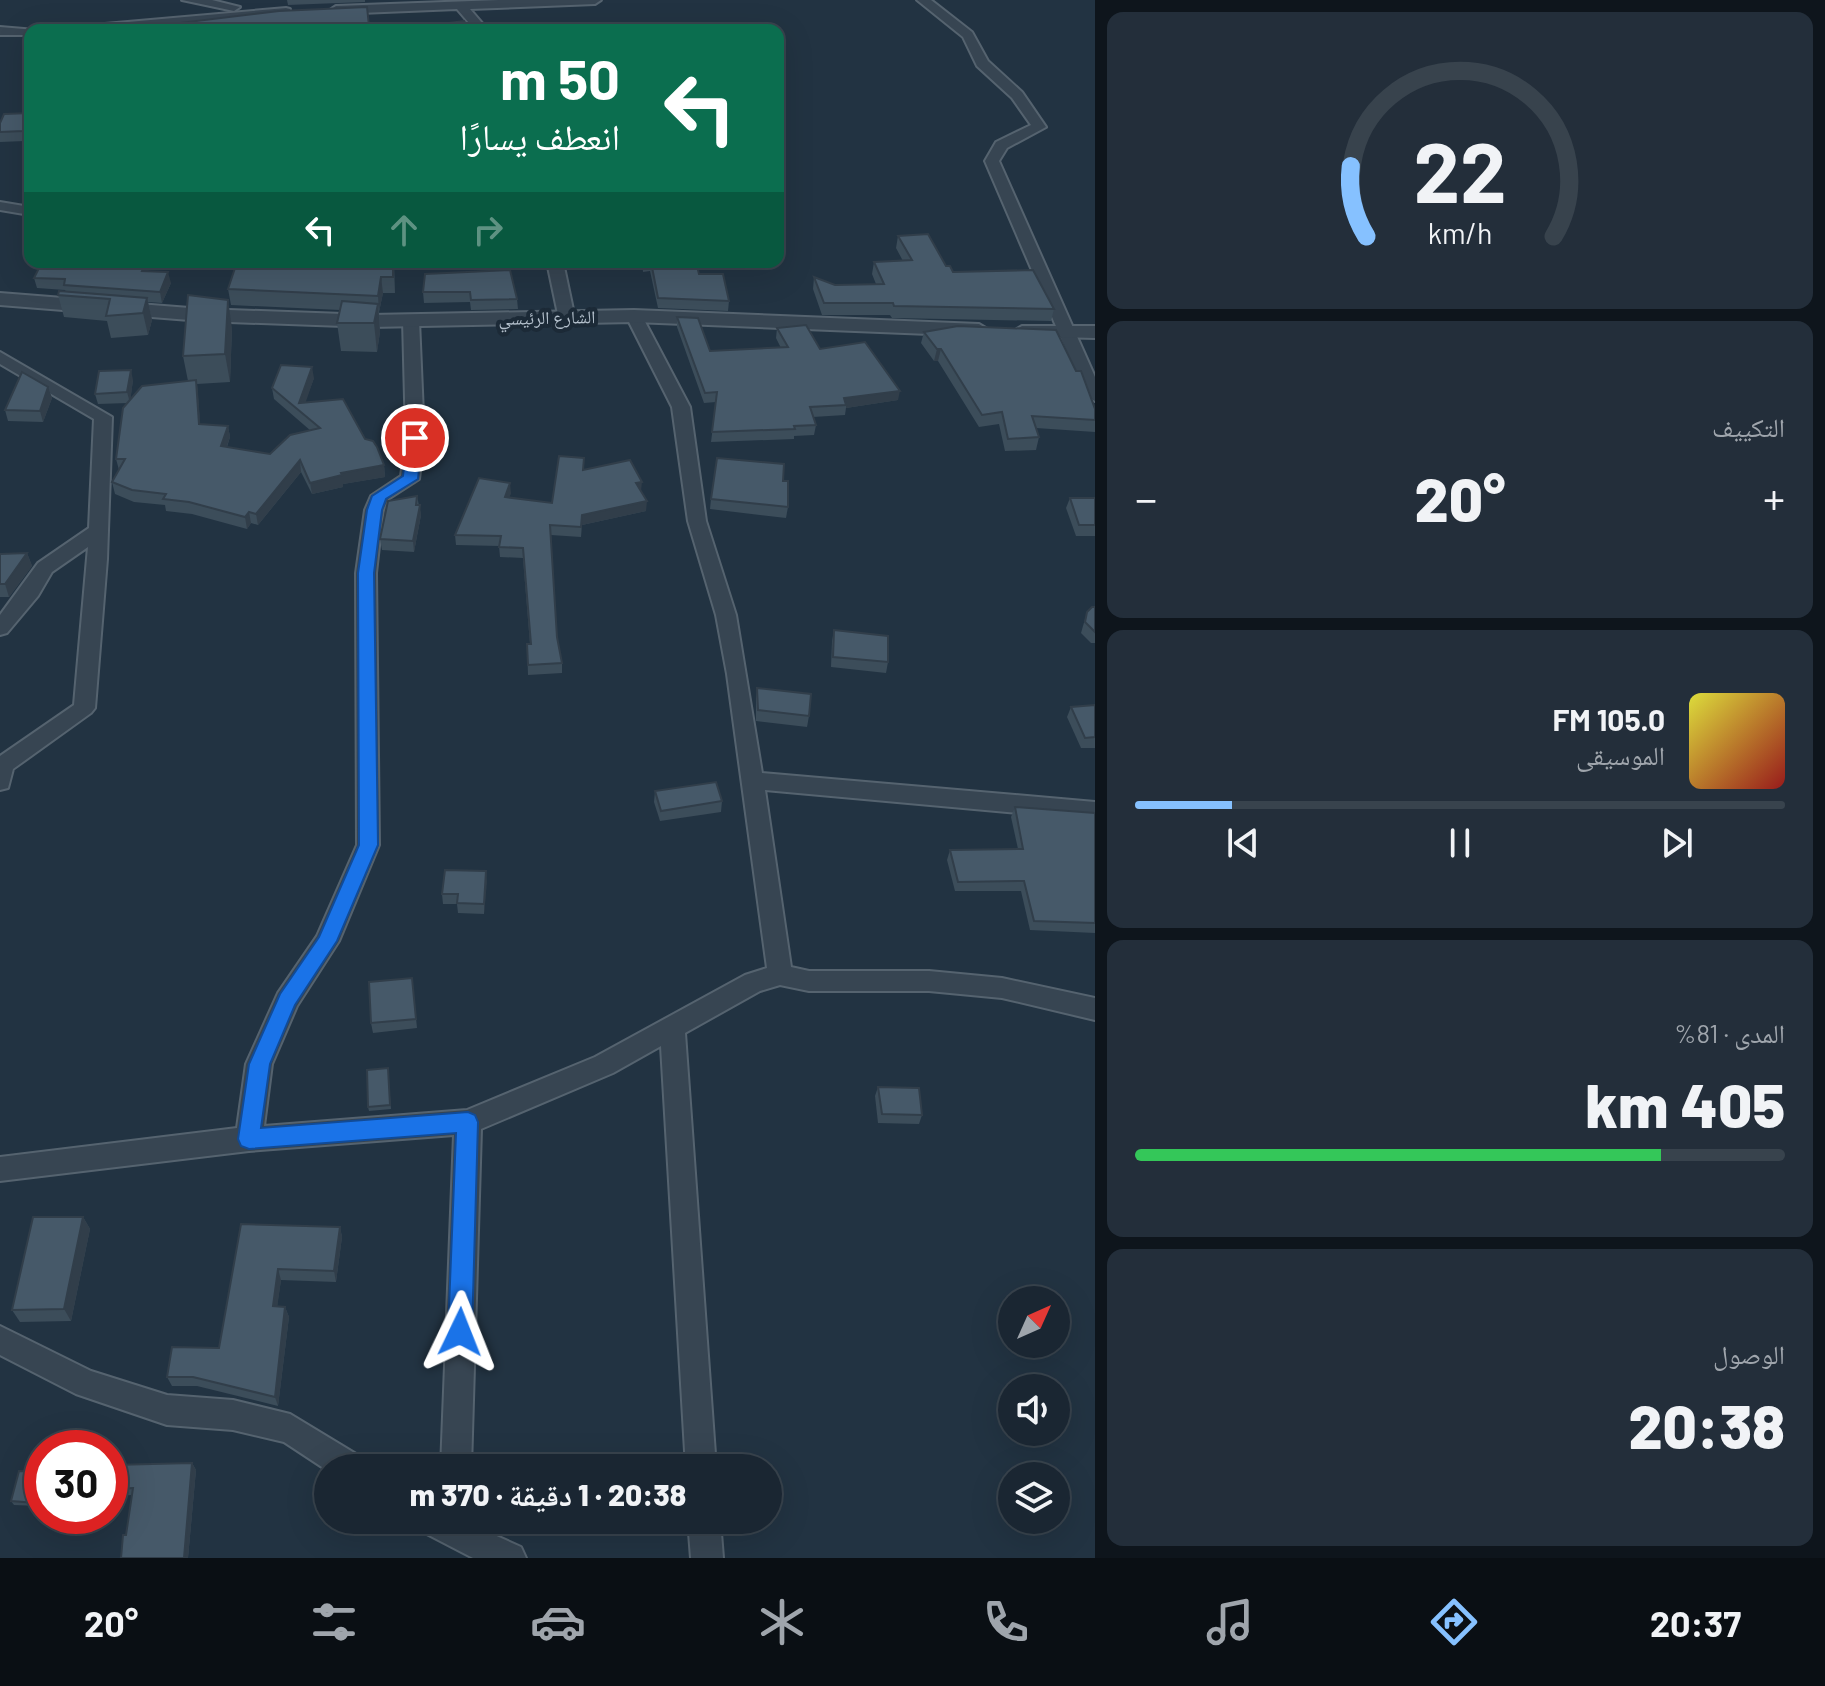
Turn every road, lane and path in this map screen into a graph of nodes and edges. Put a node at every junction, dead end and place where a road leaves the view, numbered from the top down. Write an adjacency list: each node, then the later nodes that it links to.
1 (188, 0): 8 (street)
2 (274, 0): 8 (street)
3 (595, 0): 5 (street)
4 (923, 0): 21 (street)
5 (460, 5): 6 (street); 10 (street)
6 (326, 10)
7 (296, 12): 8 (street)
8 (266, 13): 9 (street)
9 (147, 24)
10 (477, 24)
11 (0, 31): 12 (street)
12 (24, 31)
13 (0, 206): 14 (street)
14 (24, 210)
15 (556, 268): 18 (street)
16 (0, 299): 19 (street, الشارع الرئيسي)
17 (634, 316): 18 (street, الشارع الرئيسي); 21 (street, الشارع الرئيسي); 26 (street)
18 (567, 319): 19 (street, الشارع الرئيسي)
19 (411, 320): 33 (street)
20 (1095, 332): 21 (street, الشارع الرئيسي)
21 (1069, 334): 23 (street)
22 (0, 357): 24 (street)
23 (1095, 396)
24 (98, 531): 25 (street); 27 (street)
25 (0, 628)
26 (754, 781): 28 (street); 29 (street)
27 (0, 782)
28 (1095, 811)
29 (780, 975): 30 (street); 31 (street)
30 (1095, 1009)
31 (672, 1027): 32 (street); 38 (street)
32 (468, 1122): 33 (street); 37 (street)
33 (249, 1139): 34 (street)
34 (0, 1169)
35 (0, 1340): 36 (street)
36 (328, 1454)
37 (456, 1454)
38 (700, 1454)
39 (450, 1534): 41 (street)
40 (705, 1534): 42 (street)
41 (510, 1558)
42 (707, 1558)

